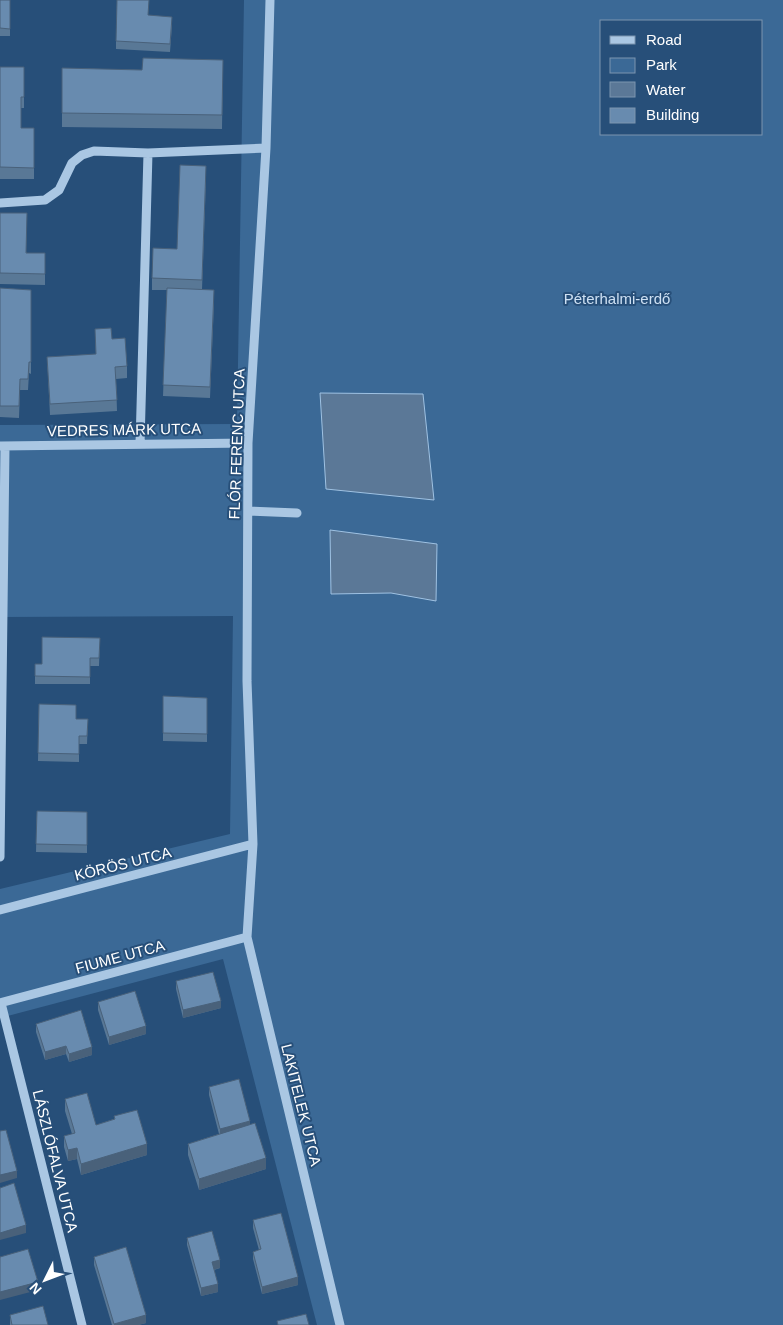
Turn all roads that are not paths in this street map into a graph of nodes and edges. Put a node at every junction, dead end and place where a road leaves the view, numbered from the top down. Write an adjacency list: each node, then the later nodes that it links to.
1 (270, 0): 2 (street, FLÓR FERENC UTCA)
2 (266, 148): 3 (street); 5 (street, FLÓR FERENC UTCA)
3 (148, 152): 4 (street); 6 (street)
4 (0, 203)
5 (248, 443): 6 (street, VEDRES MÁRK UTCA); 8 (street, FLÓR FERENC UTCA)
6 (140, 444): 7 (street, VEDRES MÁRK UTCA)
7 (3, 446): 11 (street)
8 (248, 511): 9 (street); 10 (street, FLÓR FERENC UTCA)
9 (297, 513)
10 (253, 844): 12 (street, FLÓR FERENC UTCA); 13 (street, KÖRÖS UTCA)
11 (0, 857)
12 (251, 889): 14 (street, LAKITELEK UTCA)
13 (0, 910)
14 (247, 937): 15 (street, FIUME UTCA); 17 (street, LAKITELEK UTCA)
15 (0, 1003): 16 (street, LÁSZLÓFALVA UTCA)
16 (82, 1325)
17 (340, 1325)

